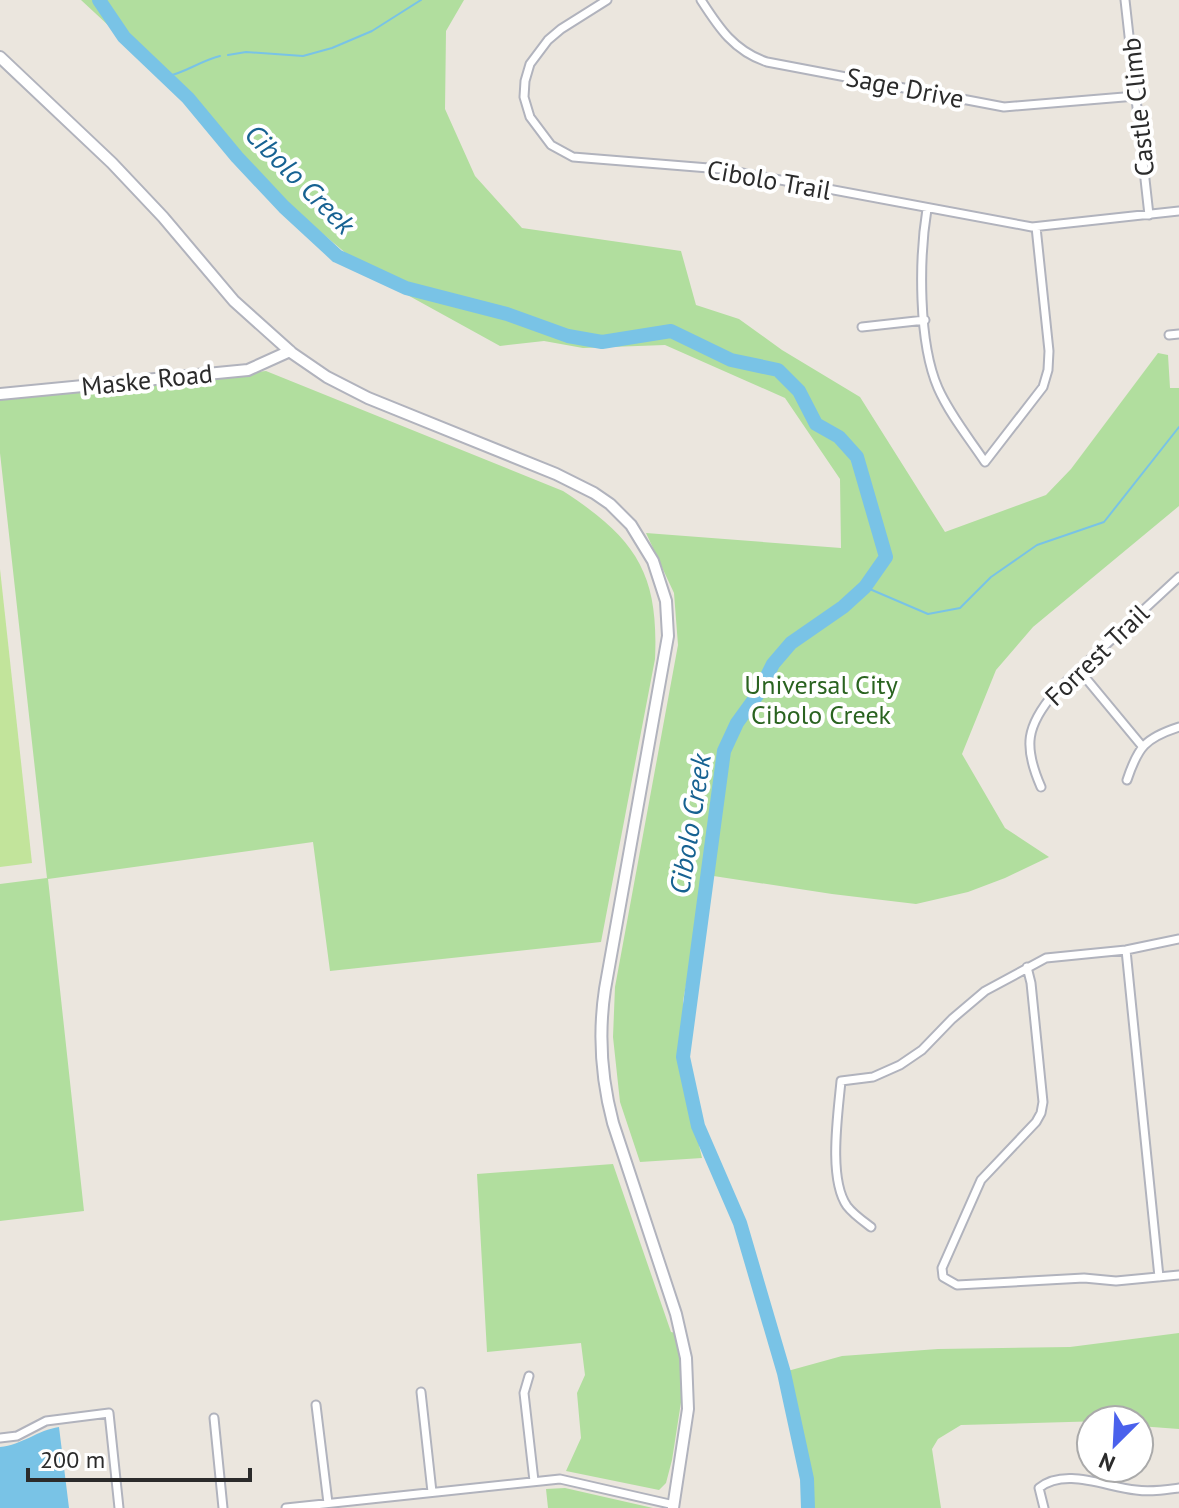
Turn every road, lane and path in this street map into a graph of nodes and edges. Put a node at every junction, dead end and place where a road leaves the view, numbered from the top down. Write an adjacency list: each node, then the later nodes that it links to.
1 (607, 0): 6 (street, Cibolo Trail)
2 (701, 0): 5 (street, Sage Drive)
3 (1125, 0): 5 (street, Castle Climb)
4 (0, 57): 14 (main road)
5 (1136, 96): 8 (street, Castle Climb)
6 (927, 209): 9 (street, Cibolo Trail); 10 (street)
7 (1179, 211): 8 (street, Cibolo Trail)
8 (1149, 215): 9 (street, Cibolo Trail)
9 (1036, 227): 10 (street)
10 (925, 320): 11 (street)
11 (862, 327)
12 (1179, 334): 13 (street)
13 (1169, 335)
14 (290, 351): 15 (main road, Maske Road); 38 (main road)
15 (0, 394)
16 (1176, 580): 17 (street); 18 (street, Forrest Trail)
17 (1179, 592)
18 (1079, 670): 20 (street); 22 (street, Forrest Trail)
19 (1179, 727): 20 (street)
20 (1142, 746): 21 (street)
21 (1127, 780)
22 (1041, 787)
23 (1179, 939): 24 (street)
24 (1126, 950): 25 (street); 28 (street)
25 (1027, 967): 26 (street); 28 (street)
26 (871, 1227)
27 (1179, 1275): 28 (street)
28 (1159, 1277)
29 (529, 1376): 34 (street)
30 (421, 1392): 36 (street)
31 (316, 1405): 37 (street)
32 (214, 1418): 40 (street)
33 (0, 1438): 39 (street)
34 (534, 1481): 36 (street); 38 (street)
35 (1179, 1488): 42 (street)
36 (432, 1492): 37 (street)
37 (328, 1503): 41 (street)
38 (674, 1506)
39 (119, 1508)
40 (223, 1508)
41 (286, 1508)
42 (1044, 1508)

